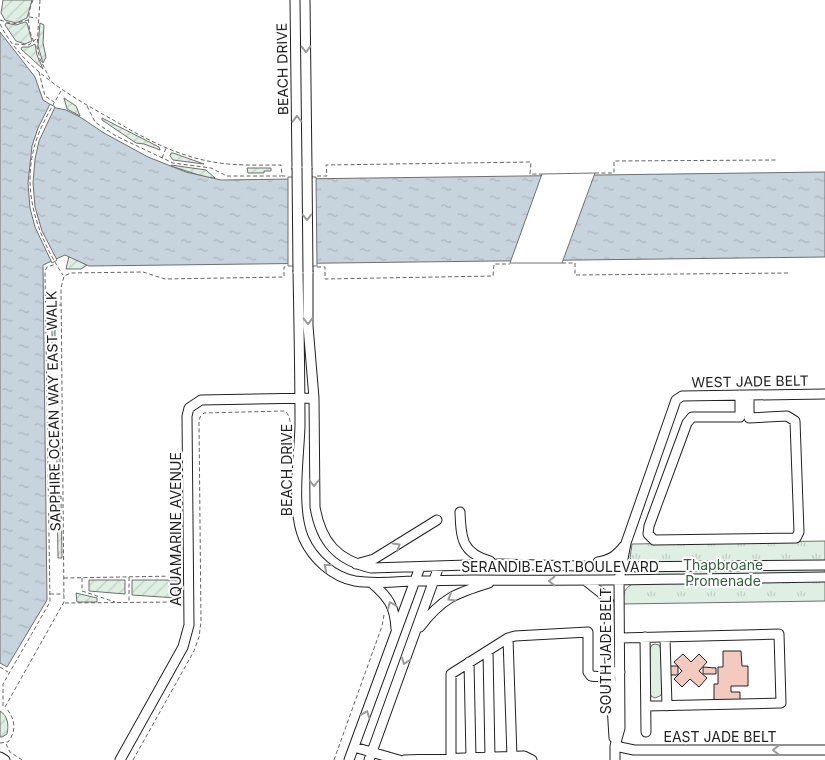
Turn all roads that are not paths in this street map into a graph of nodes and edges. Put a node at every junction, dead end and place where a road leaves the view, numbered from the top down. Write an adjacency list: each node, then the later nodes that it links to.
1 (295, 0): 3 (street, BEACH DRIVE, one-way to 1)
2 (305, 0): 3 (street, BEACH DRIVE, one-way to 3)
3 (302, 168): 4 (street, bridge)
4 (303, 272): 7 (street, BEACH DRIVE, one-way to 7); 9 (street, BEACH DRIVE)
5 (825, 394): 6 (street, WEST JADE BELT)
6 (744, 395): 6 (street); 10 (street, WEST JADE BELT)
7 (314, 398): 9 (street, AQUAMARINE AVENUE); 15 (street, BEACH DRIVE, one-way to 15)
8 (272, 399): 9 (street, AQUAMARINE AVENUE); 11 (street); 52 (street, AQUAMARINE AVENUE)
9 (299, 399): 11 (street, BEACH DRIVE)
10 (676, 400): 14 (street, SOUTH JADE BELT)
11 (300, 418): 28 (street, BEACH DRIVE, one-way to 11)
12 (460, 512): 16 (street)
13 (437, 520): 15 (street, one-way to 13)
14 (626, 543): 17 (street); 21 (street, SOUTH JADE BELT)
15 (353, 564): 20 (street, BEACH DRIVE)
16 (500, 564): 17 (street, SERANDIB EAST BOULEVARD); 19 (street, SERANDIB EAST BOULEVARD)
17 (585, 565): 21 (street, SERANDIB EAST BOULEVARD)
18 (825, 565): 21 (street, SERANDIB EAST BOULEVARD)
19 (439, 566): 20 (street, SERANDIB EAST BOULEVARD); 26 (street)
20 (420, 567): 25 (street)
21 (620, 567): 24 (street, SOUTH JADE BELT)
22 (825, 577): 24 (street, SERANDIB EAST BOULEVARD)
23 (496, 580): 26 (street, SERANDIB EAST BOULEVARD); 27 (street, SERANDIB EAST BOULEVARD, one-way to 23); 30 (street, one-way to 30)
24 (619, 580): 27 (street, SERANDIB EAST BOULEVARD); 33 (street, SOUTH JADE BELT)
25 (415, 581): 26 (street, SERANDIB EAST BOULEVARD); 28 (street, BEACH DRIVE); 29 (street)
26 (434, 581): 30 (street)
27 (586, 581): 37 (street)
28 (372, 582): 29 (street, one-way to 28)
29 (396, 634): 43 (street, one-way to 29)
30 (415, 635): 45 (street, one-way to 45)
31 (665, 637): 34 (street); 40 (street); 40 (street)
32 (508, 638): 35 (street); 37 (street); 48 (street)
33 (620, 638): 34 (street); 38 (street, SOUTH JADE BELT)
34 (645, 638): 39 (street)
35 (488, 651): 36 (street); 47 (street)
36 (469, 662): 49 (street); 50 (street)
37 (610, 672): 38 (street); 42 (street)
38 (620, 672): 42 (street, SOUTH JADE BELT)
39 (646, 706): 40 (street); 41 (street)
40 (666, 706)
41 (646, 732)
42 (615, 746): 44 (street, EAST JADE BELT, one-way to 42); 58 (street, SOUTH JADE BELT)
43 (354, 747): 45 (street); 53 (street)
44 (825, 750)
45 (370, 756): 54 (street)
46 (0, 757): 51 (street)
47 (490, 757): 48 (street); 49 (street)
48 (512, 757): 57 (street)
49 (471, 758): 50 (street)
50 (451, 759): 56 (street)
51 (5, 760)
52 (120, 760)
53 (349, 760)
54 (399, 760)
55 (404, 760): 56 (street)
56 (409, 760)
57 (532, 760)
58 (615, 760)

